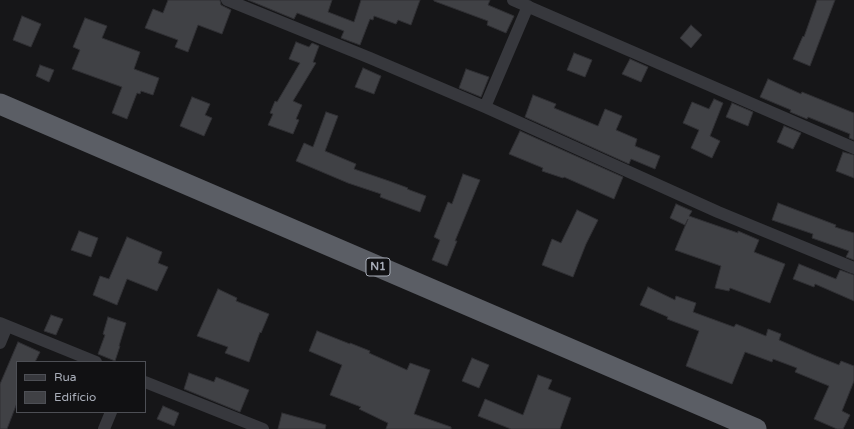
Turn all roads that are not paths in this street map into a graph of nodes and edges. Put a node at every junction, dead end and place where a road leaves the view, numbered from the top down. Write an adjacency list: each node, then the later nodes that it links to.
1 (227, 0): 5 (street)
2 (513, 0): 3 (street)
3 (528, 6): 5 (street); 6 (street)
4 (0, 104): 15 (highway, N1)
5 (485, 107): 7 (street)
6 (854, 148)
7 (854, 268)
8 (3, 324): 9 (street); 10 (street)
9 (0, 343)
10 (94, 361)
11 (146, 382): 13 (street)
12 (110, 413): 14 (street)
13 (256, 428)
14 (104, 429)
15 (756, 429)

